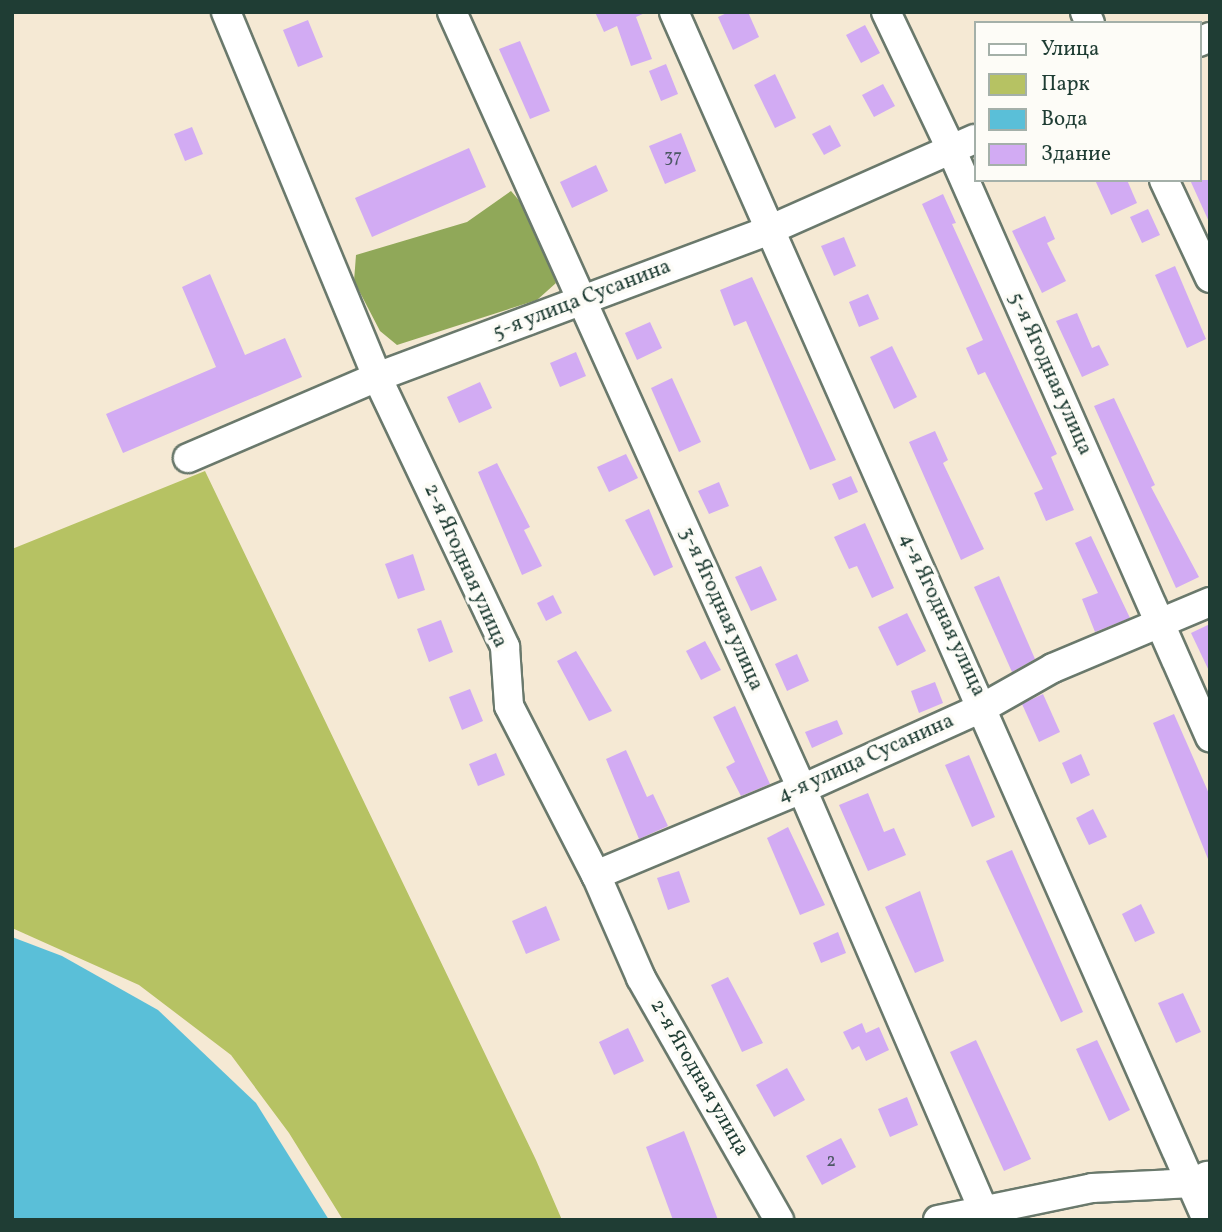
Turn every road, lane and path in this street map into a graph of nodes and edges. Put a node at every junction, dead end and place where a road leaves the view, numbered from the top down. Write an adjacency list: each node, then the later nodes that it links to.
1 (226, 12): 12 (street, 2-я Ягодная улица)
2 (452, 12): 11 (street, 3-я Ягодная улица)
3 (674, 12): 9 (street, 4-я Ягодная улица)
4 (886, 12): 5 (street, 5-я Ягодная улица)
5 (963, 144): 6 (street, 5-я Ягодная улица); 9 (street, 5-я улица Сусанина)
6 (974, 171)
7 (979, 182): 15 (street, 5-я Ягодная улица)
8 (1165, 182): 10 (street)
9 (767, 231): 11 (street, 5-я улица Сусанина); 16 (street, 4-я Ягодная улица)
10 (1210, 278)
11 (582, 301): 12 (street, 5-я улица Сусанина); 18 (street, 3-я Ягодная улица)
12 (377, 377): 13 (street, 5-я улица Сусанина); 19 (street, 2-я Ягодная улица)
13 (188, 458)
14 (1210, 602): 15 (street, 4-я улица Сусанина)
15 (1159, 624): 16 (street, 4-я улица Сусанина); 17 (street, 5-я Ягодная улица)
16 (984, 707): 18 (street, 4-я улица Сусанина); 20 (street, 4-я Ягодная улица)
17 (1210, 737)
18 (802, 789): 19 (street, 4-я улица Сусанина); 21 (street, 3-я Ягодная улица)
19 (596, 875): 22 (street, 2-я Ягодная улица)
20 (1201, 1179): 21 (street); 24 (street, 4-я Ягодная улица)
21 (983, 1210): 23 (street)
22 (779, 1220)
23 (938, 1220)
24 (1207, 1220)

